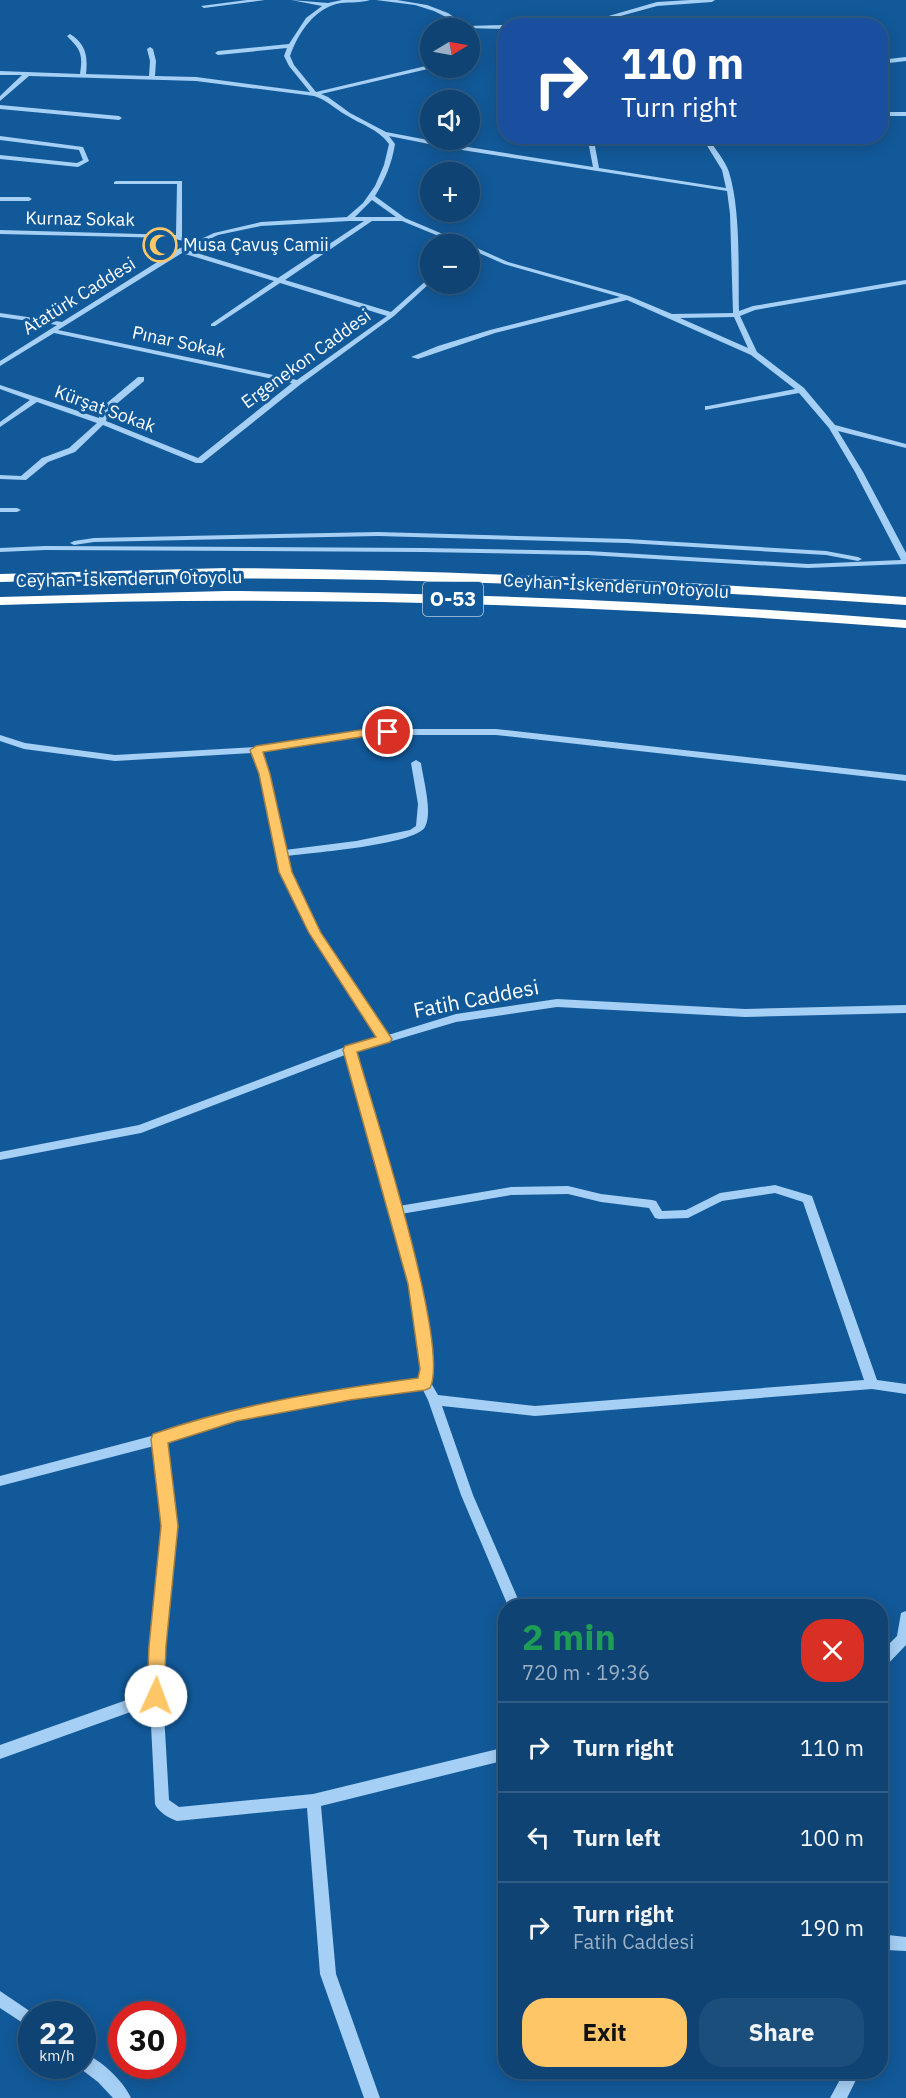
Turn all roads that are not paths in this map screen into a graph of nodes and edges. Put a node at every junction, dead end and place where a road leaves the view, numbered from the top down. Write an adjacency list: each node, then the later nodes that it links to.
1 (262, 0): 10 (street)
2 (294, 0): 9 (street)
3 (351, 0): 4 (street); 9 (street)
4 (367, 0)
5 (379, 0): 7 (street)
6 (712, 0): 8 (street)
7 (407, 1): 11 (street)
8 (658, 2): 12 (street)
9 (328, 5): 16 (street)
10 (204, 6)
11 (451, 18)
12 (604, 18)
13 (498, 27): 14 (street)
14 (480, 28)
15 (70, 36): 24 (street)
16 (290, 46): 18 (street); 26 (street)
17 (150, 49): 25 (street)
18 (218, 53)
19 (906, 59): 20 (street)
20 (888, 61)
21 (420, 69): 26 (street)
22 (0, 73): 23 (street)
23 (27, 74): 24 (street); 27 (street)
24 (82, 75): 25 (street)
25 (152, 76): 26 (street)
26 (315, 94): 32 (street)
27 (0, 99)
28 (0, 107): 31 (street)
29 (888, 114): 30 (street)
30 (906, 114)
31 (119, 118)
32 (384, 133): 37 (street); 40 (street)
33 (0, 138): 36 (street)
34 (592, 144): 37 (street)
35 (709, 144): 39 (street)
36 (0, 157)
37 (596, 167): 39 (street)
38 (116, 183): 48 (street)
39 (730, 190): 58 (street)
40 (372, 197): 43 (street); 45 (street)
41 (0, 199): 42 (street)
42 (29, 199)
43 (349, 219): 44 (street, Atatürk Caddesi); 49 (street, Atatürk Caddesi)
44 (371, 219): 45 (street, Atatürk Caddesi); 52 (street)
45 (403, 219): 47 (street)
46 (0, 232): 48 (street, Kurnaz Sokak)
47 (438, 234)
48 (179, 238): 49 (street, Kurnaz Sokak)
49 (195, 242): 50 (street, Atatürk Caddesi)
50 (180, 250): 52 (street); 60 (street, Atatürk Caddesi)
51 (480, 251): 55 (street)
52 (282, 280): 57 (street); 61 (street)
53 (906, 282): 58 (street)
54 (420, 289): 57 (street, Ergenekon Caddesi)
55 (627, 297): 59 (street); 64 (street)
56 (0, 315): 60 (street)
57 (392, 315): 67 (street, Ergenekon Caddesi)
58 (736, 315): 59 (street); 63 (street)
59 (668, 316): 63 (street)
60 (65, 324): 62 (street, Atatürk Caddesi)
61 (213, 325)
62 (53, 331): 65 (street, Atatürk Caddesi); 67 (street, Pınar Sokak)
63 (754, 353): 69 (street)
64 (415, 357)
65 (0, 364)
66 (141, 380): 72 (street)
67 (298, 382): 76 (street, Ergenekon Caddesi)
68 (0, 387): 70 (street, Kürşat Sokak)
69 (801, 390): 71 (street); 74 (street)
70 (35, 400): 72 (street, Kürşat Sokak); 73 (street)
71 (708, 408)
72 (102, 422): 76 (street, Kürşat Sokak); 77 (street)
73 (0, 425)
74 (832, 427): 75 (street); 82 (street)
75 (906, 446)
76 (199, 461)
77 (0, 477)
78 (0, 510): 79 (street)
79 (17, 510)
80 (45, 548): 81 (street); 83 (street); 83 (street)
81 (0, 550)
82 (906, 562): 83 (street)
83 (882, 563)
84 (0, 578): 86 (highway, Ceyhan-İskenderun Otoyolu / O-53)
85 (0, 601): 87 (highway, Ceyhan-İskenderun Otoyolu / O-53)
86 (906, 601)
87 (906, 624)
88 (0, 738): 89 (street)
89 (256, 750): 91 (street); 92 (street)
90 (416, 763): 92 (street)
91 (906, 778)
92 (281, 853): 94 (street)
93 (906, 1009): 94 (street, Fatih Caddesi)
94 (385, 1039): 95 (street, Fatih Caddesi)
95 (350, 1050): 96 (street, Fatih Caddesi); 97 (street)
96 (0, 1156)
97 (395, 1211): 98 (street); 99 (street)
98 (425, 1383): 101 (street); 102 (street)
99 (872, 1384): 100 (street); 101 (street)
100 (906, 1389)
101 (434, 1400): 104 (street)
102 (159, 1439): 103 (street); 107 (street)
103 (0, 1482)
104 (512, 1599)
105 (906, 1617): 106 (street)
106 (888, 1655)
107 (156, 1696): 108 (street); 110 (street)
108 (0, 1752)
109 (498, 1755): 110 (street)
110 (313, 1801): 118 (street)
111 (888, 1943): 112 (street)
112 (906, 1944)
113 (0, 1999): 114 (street)
114 (18, 2012)
115 (96, 2070): 117 (street)
116 (848, 2079): 119 (street)
117 (123, 2098)
118 (372, 2098)
119 (838, 2098)

